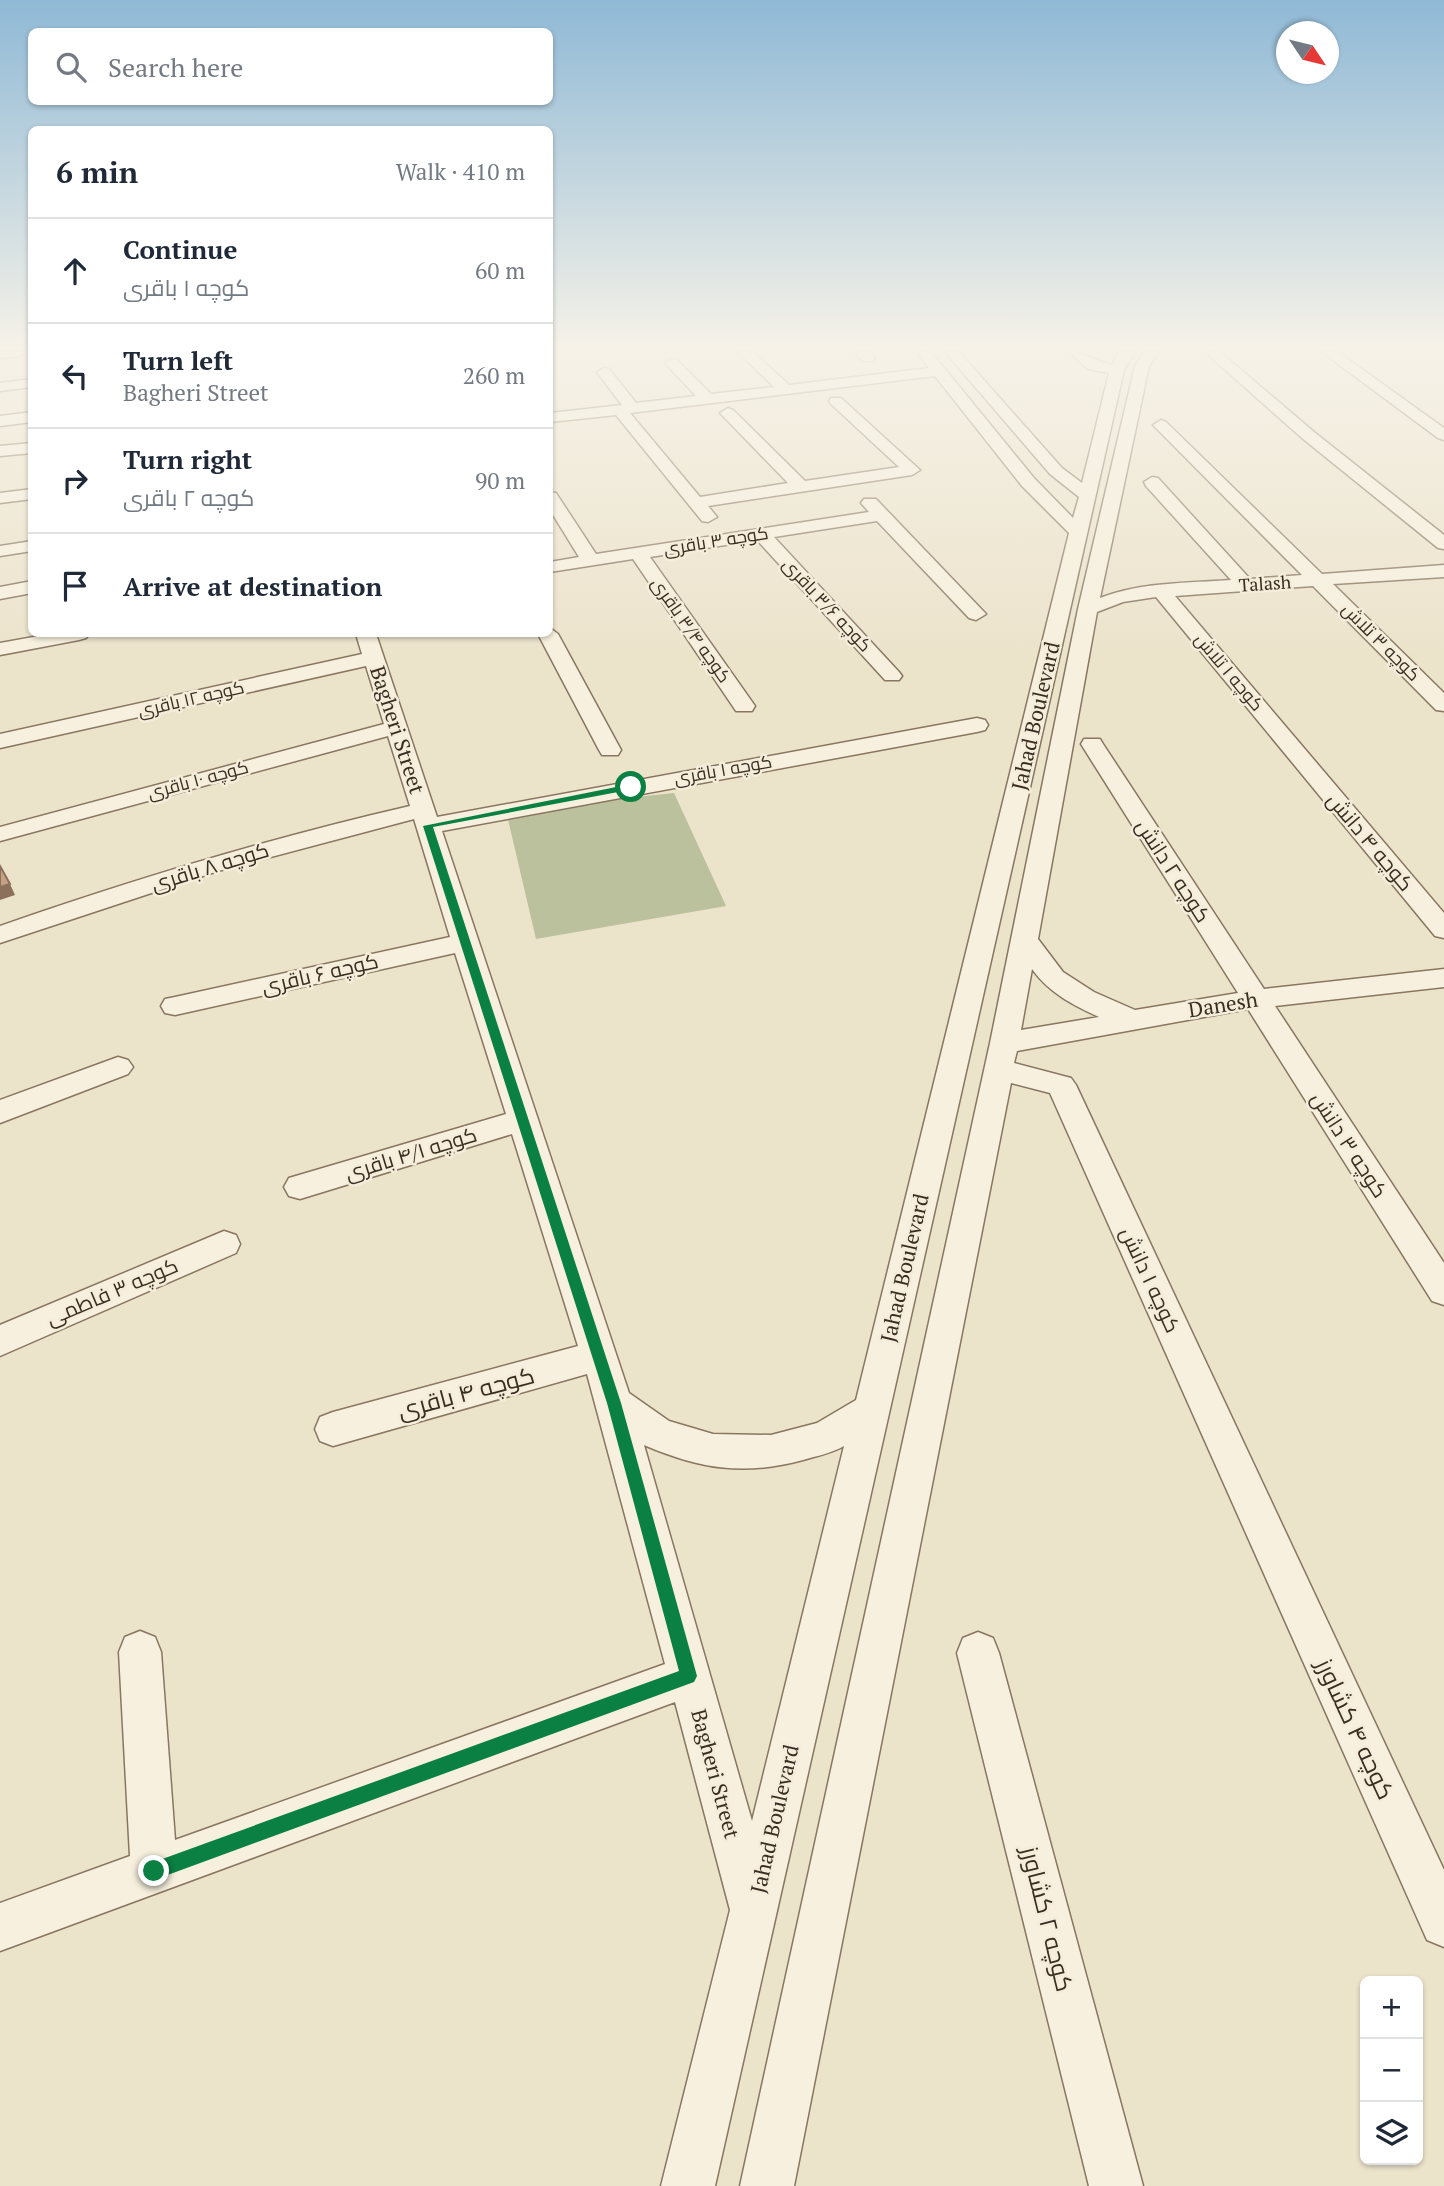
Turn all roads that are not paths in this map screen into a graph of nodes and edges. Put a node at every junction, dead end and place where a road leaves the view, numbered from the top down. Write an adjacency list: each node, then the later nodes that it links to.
1 (661, 454): 18 (street)
2 (768, 454): 12 (street)
3 (894, 454): 10 (street)
4 (1007, 454): 15 (street)
5 (1041, 454): 13 (street)
6 (1108, 454): 13 (street, Jahad Boulevard)
7 (1112, 454): 30 (street, Jahad Boulevard)
8 (1190, 454): 31 (street, کوچه ۳ تلاش)
9 (1332, 454): 23 (street)
10 (844, 479): 12 (street); 19 (street)
11 (1152, 482): 32 (street)
12 (800, 486): 18 (street)
13 (1080, 490): 15 (street); 20 (street, Jahad Boulevard)
14 (28, 494): 16 (street)
15 (1042, 496): 20 (street)
16 (0, 498)
17 (553, 502): 27 (street)
18 (698, 502): 22 (street)
19 (882, 515): 21 (street, کوچه ۳ باقری); 37 (street)
20 (1079, 533): 71 (street, Jahad Boulevard)
21 (761, 534): 22 (street, کوچه ۳ باقری); 42 (street, کوچه ۳/۶ باقری)
22 (724, 540): 26 (street, کوچه ۳ باقری)
23 (1444, 544)
24 (28, 547): 25 (street)
25 (0, 551)
26 (638, 553): 27 (street, کوچه ۳ باقری); 44 (street, کوچه ۳/۴ باقری)
27 (591, 561): 28 (street, کوچه ۳ باقری)
28 (553, 567)
29 (1444, 571): 31 (street, Talash)
30 (1111, 574): 34 (street); 36 (street, Jahad Boulevard)
31 (1318, 580): 32 (street, Talash); 43 (street, کوچه ۳ تلاش)
32 (1245, 585): 34 (street, Talash)
33 (28, 588): 35 (street)
34 (1161, 591): 36 (street, Talash); 50 (street, کوچه ۱ تلاش)
35 (0, 593)
36 (1088, 609): 55 (street, Jahad Boulevard)
37 (976, 614)
38 (63, 637): 41 (street)
39 (550, 637): 49 (street)
40 (370, 646): 46 (street, Bagheri Street); 47 (street, کوچه ۱۲ باقری)
41 (0, 649)
42 (892, 676)
43 (1444, 705)
44 (744, 706)
45 (977, 725): 51 (street, کوچه ۱ باقری)
46 (396, 727): 51 (street, Bagheri Street); 52 (street, کوچه ۱۰ باقری)
47 (4, 741)
48 (1092, 744): 58 (street, کوچه ۲ دانش)
49 (610, 750)
50 (1297, 754): 53 (street, کوچه ۴ دانش)
51 (425, 818): 54 (street, کوچه ۸ باقری); 56 (street, Bagheri Street)
52 (0, 834)
53 (1444, 929)
54 (0, 935)
55 (1025, 940): 60 (street); 61 (street, Jahad Boulevard)
56 (465, 942): 59 (street, کوچه ۶ باقری); 64 (street, Bagheri Street)
57 (1444, 978): 58 (street, Danesh)
58 (1255, 999): 60 (street, Danesh); 67 (street, کوچه ۳ دانش)
59 (175, 1006)
60 (1132, 1020): 61 (street, Danesh)
61 (1001, 1056): 73 (street, کوچه ۱ دانش); 82 (street, Jahad Boulevard)
62 (118, 1068): 63 (street)
63 (0, 1111)
64 (522, 1120): 65 (street, کوچه ۴/۱ باقری); 69 (street, Bagheri Street)
65 (300, 1187)
66 (224, 1244): 68 (street, کوچه ۳ فاطمی)
67 (1444, 1291)
68 (0, 1341)
69 (598, 1356): 70 (street, Bagheri Street); 72 (street, کوچه ۴ باقری)
70 (614, 1403): 71 (street); 76 (street, Bagheri Street)
71 (872, 1409): 78 (street, Jahad Boulevard)
72 (333, 1429)
73 (1266, 1535): 79 (street, کوچه ۴ کشاورز)
74 (140, 1652): 77 (street)
75 (978, 1653): 83 (street, کوچه ۲ کشاورز)
76 (689, 1676): 77 (street); 78 (street, Bagheri Street)
77 (154, 1871): 80 (street)
78 (753, 1912): 81 (street, Jahad Boulevard)
79 (1444, 1923)
80 (0, 1927)
81 (688, 2186)
82 (767, 2186)
83 (1116, 2186)

